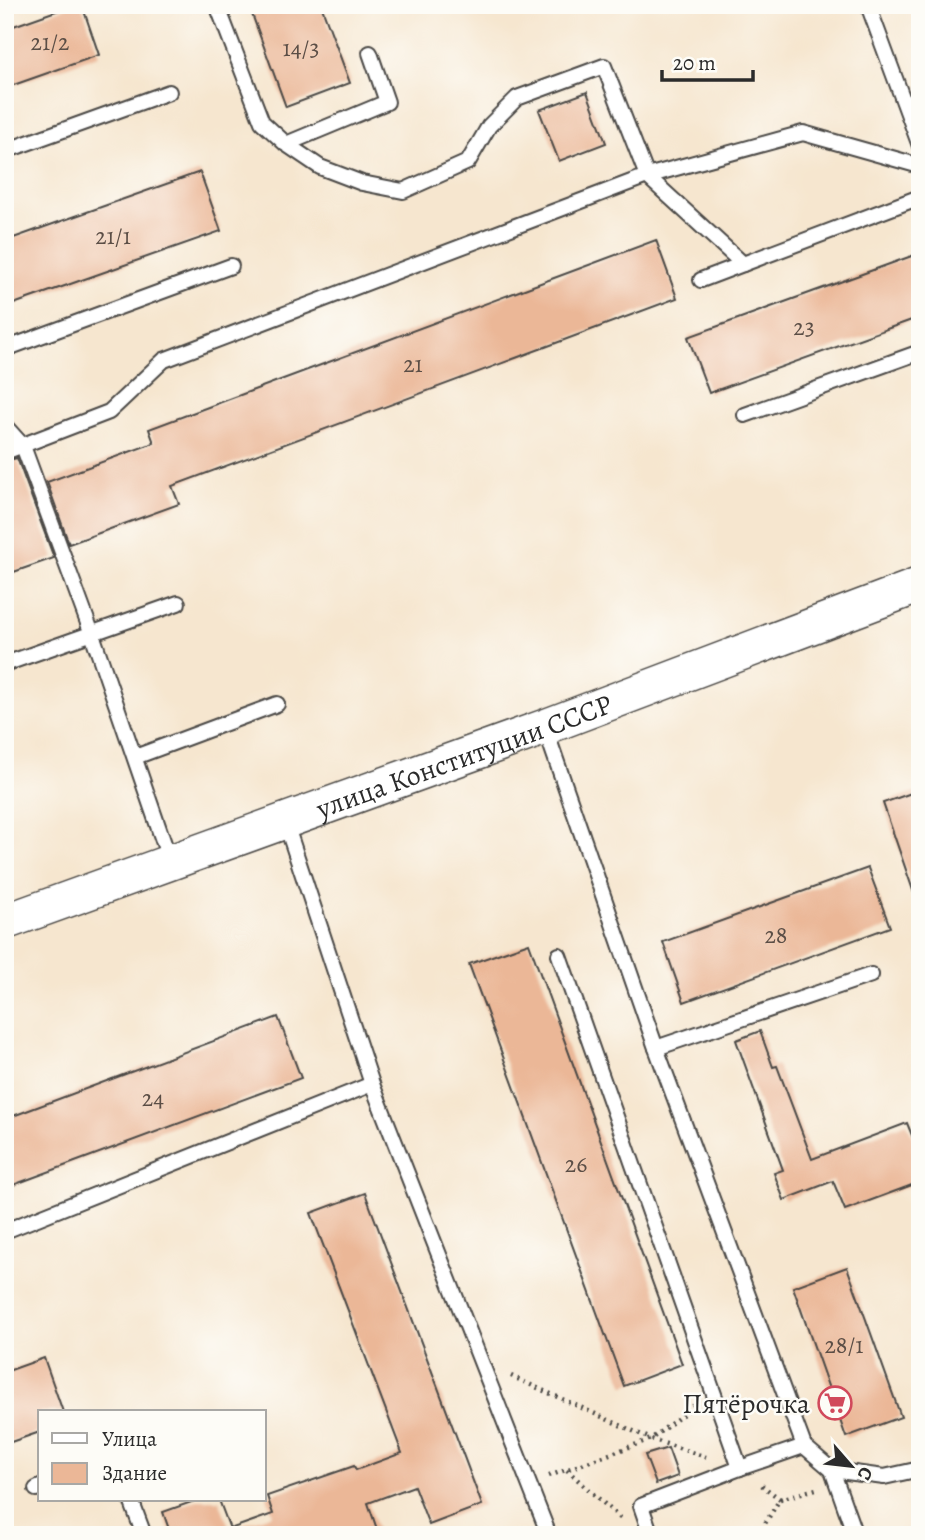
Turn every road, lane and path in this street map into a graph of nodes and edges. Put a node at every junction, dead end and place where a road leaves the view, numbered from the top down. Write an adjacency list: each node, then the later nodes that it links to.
1 (217, 5): 5 (lane)
2 (868, 5): 6 (lane)
3 (370, 53): 5 (lane)
4 (169, 92): 7 (lane)
5 (286, 144): 9 (lane)
6 (920, 146)
7 (5, 151)
8 (920, 166): 9 (lane)
9 (648, 176): 11 (lane); 18 (lane)
10 (920, 197): 11 (lane)
11 (743, 264): 13 (lane)
12 (232, 266): 14 (lane)
13 (701, 280)
14 (5, 349)
15 (920, 352): 16 (lane)
16 (745, 415)
17 (5, 426): 18 (lane)
18 (23, 446): 19 (lane); 22 (lane)
19 (5, 452)
20 (920, 584): 25 (street, улица Конституции СССР)
21 (178, 603): 22 (lane)
22 (92, 634): 23 (lane); 26 (lane)
23 (5, 664)
24 (277, 704): 26 (lane)
25 (545, 727): 27 (street, улица Конституции СССР); 32 (lane)
26 (135, 757): 28 (lane)
27 (285, 820): 28 (street, улица Конституции СССР); 33 (lane)
28 (170, 861): 29 (street, улица Конституции СССР)
29 (5, 922)
30 (559, 955): 36 (lane)
31 (870, 975): 32 (lane)
32 (656, 1048): 38 (lane)
33 (372, 1084): 34 (lane); 35 (lane)
34 (5, 1231)
35 (482, 1362): 37 (path); 43 (lane)
36 (713, 1389): 37 (path); 39 (lane)
37 (651, 1439): 39 (path); 41 (path)
38 (804, 1446): 39 (lane); 42 (lane)
39 (740, 1468): 44 (path); 49 (lane)
40 (920, 1469): 42 (lane)
41 (566, 1470): 43 (path); 46 (path)
42 (834, 1476): 44 (path); 51 (lane)
43 (530, 1484): 48 (lane)
44 (780, 1499): 50 (path)
45 (132, 1502): 47 (lane)
46 (629, 1525)
47 (144, 1535)
48 (550, 1535)
49 (651, 1535)
50 (758, 1535)
51 (855, 1535)

